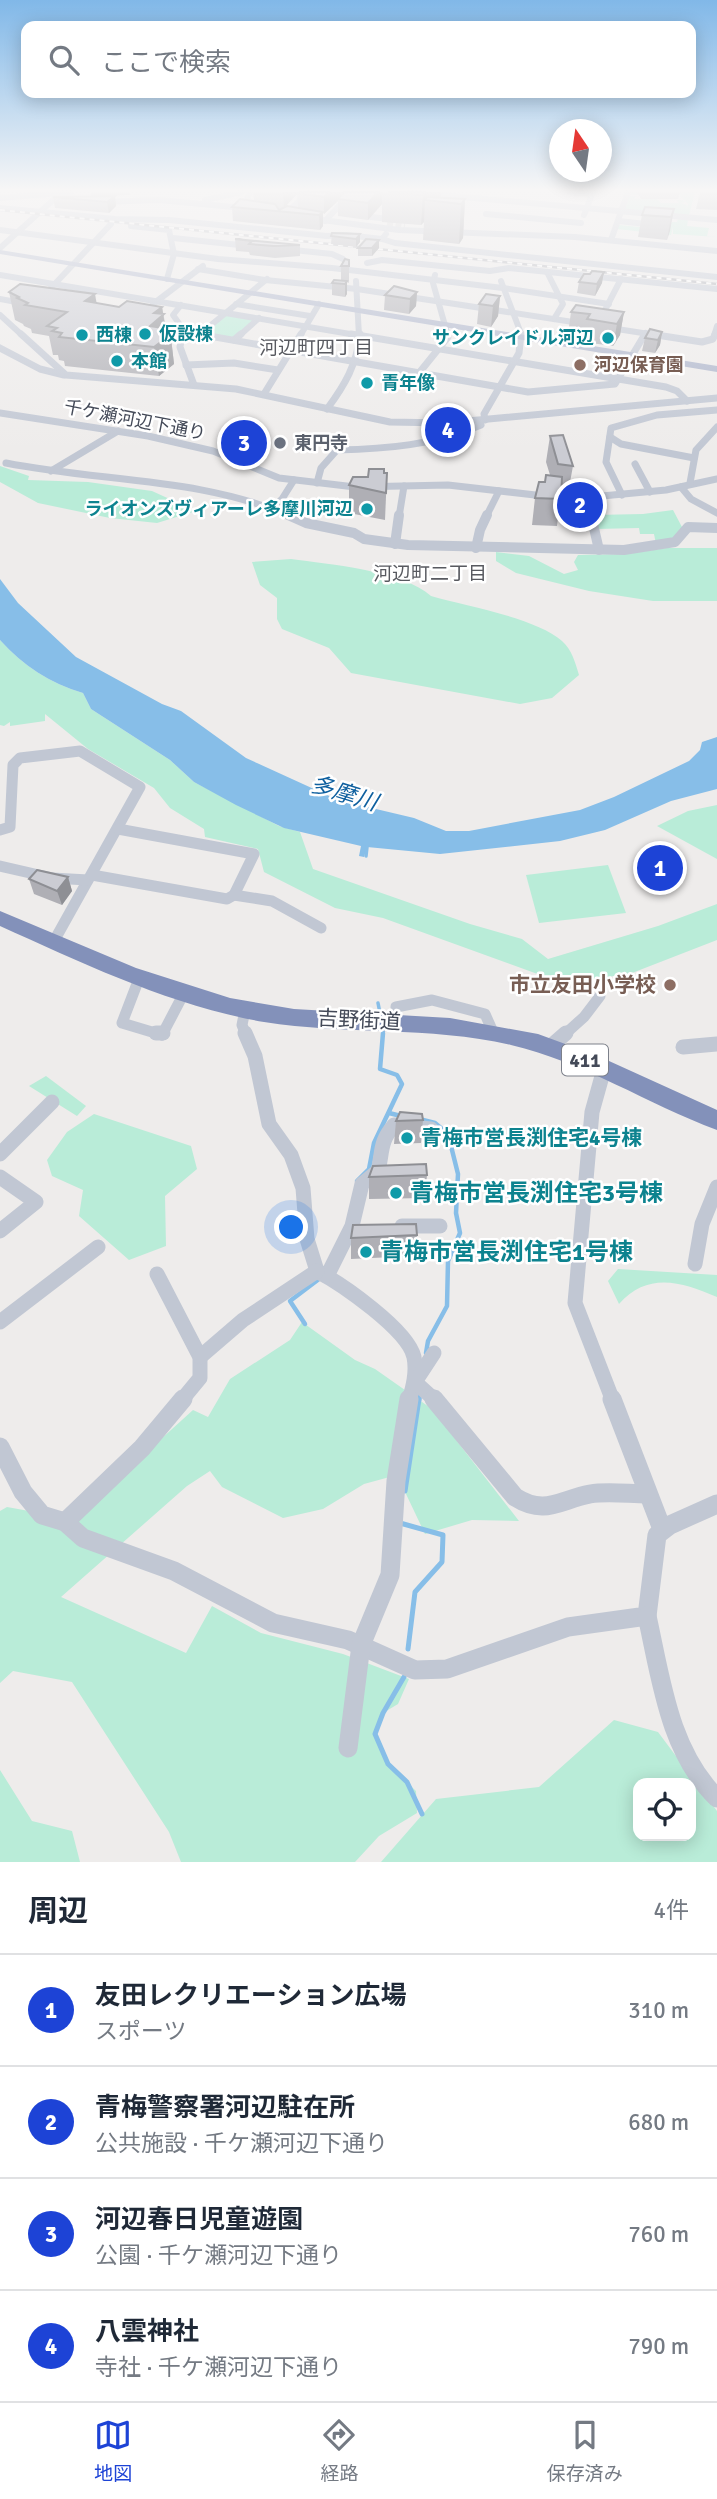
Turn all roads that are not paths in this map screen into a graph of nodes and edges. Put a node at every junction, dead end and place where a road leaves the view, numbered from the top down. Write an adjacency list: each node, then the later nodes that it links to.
1 (24, 279): 16 (street)
2 (60, 279): 16 (street)
3 (167, 279): 15 (main road)
4 (186, 279): 15 (street)
5 (258, 279): 13 (street)
6 (313, 279): 17 (street)
7 (356, 279): 20 (street)
8 (396, 279): 23 (street)
9 (423, 279): 14 (street)
10 (499, 279): 19 (street)
11 (550, 279): 26 (street)
12 (617, 279): 21 (street); 33 (street)
13 (265, 280): 17 (street); 22 (street)
14 (433, 280): 18 (street); 28 (street)
15 (182, 282): 22 (main road); 27 (street)
16 (55, 284): 24 (street); 27 (street)
17 (309, 284): 20 (street)
18 (477, 285): 19 (street); 34 (street)
19 (503, 288): 26 (street); 38 (street)
20 (357, 289): 23 (street); 36 (street)
21 (717, 289)
22 (250, 293): 29 (street); 30 (main road)
23 (397, 295): 28 (street)
24 (42, 298)
25 (0, 299): 31 (street)
26 (560, 299): 33 (street); 42 (street)
27 (158, 301): 32 (street); 35 (street)
28 (439, 302): 34 (street); 44 (street)
29 (236, 304): 37 (street); 40 (street)
30 (318, 304): 36 (main road); 40 (street)
31 (35, 305)
32 (181, 305): 37 (street); 48 (street)
33 (607, 306): 46 (street)
34 (485, 309): 38 (street)
35 (147, 310)
36 (359, 311): 44 (main road); 51 (street)
37 (226, 313): 41 (street); 50 (street)
38 (513, 313): 42 (street); 52 (street)
39 (0, 315): 64 (street)
40 (310, 316): 45 (street)
41 (259, 318): 45 (street); 53 (street)
42 (554, 319): 46 (street)
43 (142, 324): 48 (street)
44 (446, 325): 52 (main road); 55 (street)
45 (303, 326): 51 (street); 56 (street)
46 (598, 326): 49 (street)
47 (717, 326): 49 (street)
48 (183, 331): 50 (street); 60 (street)
49 (646, 333): 57 (street)
50 (200, 334): 53 (street)
51 (360, 335): 55 (street); 58 (street)
52 (523, 338): 57 (main road); 59 (street)
53 (234, 340): 56 (street)
54 (0, 348): 64 (street)
55 (439, 349): 59 (street); 63 (street)
56 (290, 350): 58 (street); 62 (street)
57 (634, 356): 61 (main road); 65 (street)
58 (357, 362): 63 (street); 72 (street)
59 (514, 362): 65 (street); 67 (street)
60 (186, 365): 62 (street); 66 (street)
61 (717, 369)
62 (278, 370): 69 (street)
63 (419, 373): 67 (street)
64 (66, 375): 66 (street)
65 (620, 379): 68 (street); 71 (street)
66 (194, 385): 69 (street)
67 (500, 387): 68 (street); 79 (street)
68 (574, 389): 73 (street)
69 (264, 394): 72 (street)
70 (717, 398): 71 (street)
71 (687, 401): 73 (street)
72 (327, 409): 79 (street)
73 (589, 410): 78 (street)
74 (717, 410): 76 (street)
75 (0, 413): 81 (street, 千ケ瀬河辺下通り)
76 (666, 414): 77 (street); 82 (street)
77 (717, 417)
78 (496, 419): 79 (street); 89 (street)
79 (485, 420)
80 (717, 427): 83 (street)
81 (118, 431): 86 (street); 88 (street, 千ケ瀬河辺下通り)
82 (610, 437): 83 (street); 95 (street)
83 (694, 458): 90 (street)
84 (6, 463): 86 (street)
85 (635, 464): 94 (street)
86 (51, 471): 97 (street)
87 (717, 479): 90 (street, 千ケ瀬河辺下通り)
88 (294, 480): 89 (street, 千ケ瀬河辺下通り); 97 (street)
89 (317, 483): 91 (street, 千ケ瀬河辺下通り)
90 (690, 483): 92 (street, 千ケ瀬河辺下通り)
91 (404, 486): 93 (street, 千ケ瀬河辺下通り); 100 (street)
92 (681, 487): 94 (street, 千ケ瀬河辺下通り); 98 (street)
93 (499, 491): 96 (street, 千ケ瀬河辺下通り); 101 (street)
94 (650, 492): 95 (street, 千ケ瀬河辺下通り)
95 (622, 495): 96 (street, 千ケ瀬河辺下通り)
96 (589, 498): 102 (street)
97 (272, 508): 100 (street)
98 (717, 513)
99 (717, 528): 102 (street)
100 (395, 544): 101 (street)
101 (476, 548): 102 (street)
102 (600, 550)
103 (118, 829): 104 (street); 106 (street); 107 (street)
104 (0, 830)
105 (0, 866): 106 (street)
106 (90, 878): 107 (street); 110 (street)
107 (233, 895): 109 (street)
108 (0, 918): 110 (highway, 吉野街道 / 411)
109 (321, 928)
110 (54, 941): 111 (highway, 吉野街道 / 411)
111 (140, 976): 112 (highway, 吉野街道 / 411); 112 (street)
112 (184, 993): 114 (highway, 吉野街道 / 411)
113 (600, 996): 116 (street)
114 (245, 1010): 116 (highway, 吉野街道 / 411); 130 (street)
115 (717, 1044): 117 (street)
116 (550, 1047): 118 (highway, 吉野街道 / 411)
117 (683, 1047)
118 (604, 1069): 120 (highway, 吉野街道 / 411); 137 (street)
119 (52, 1102): 122 (street)
120 (717, 1120)
121 (431, 1129): 130 (street)
122 (0, 1154)
123 (0, 1177): 127 (street)
124 (717, 1187): 129 (street)
125 (390, 1226): 126 (street)
126 (440, 1226)
127 (0, 1231)
128 (98, 1247): 132 (street)
129 (695, 1264)
130 (322, 1273): 134 (street); 135 (street)
131 (157, 1274): 134 (street)
132 (0, 1322)
133 (434, 1353): 135 (street)
134 (200, 1357): 139 (street)
135 (415, 1382): 137 (street); 142 (street)
136 (0, 1447): 139 (street)
137 (647, 1494): 140 (street)
138 (717, 1504): 140 (street)
139 (65, 1522): 142 (street)
140 (662, 1529): 141 (street)
141 (648, 1616): 142 (street); 144 (street)
142 (361, 1645): 143 (street)
143 (348, 1748)
144 (717, 1798)

